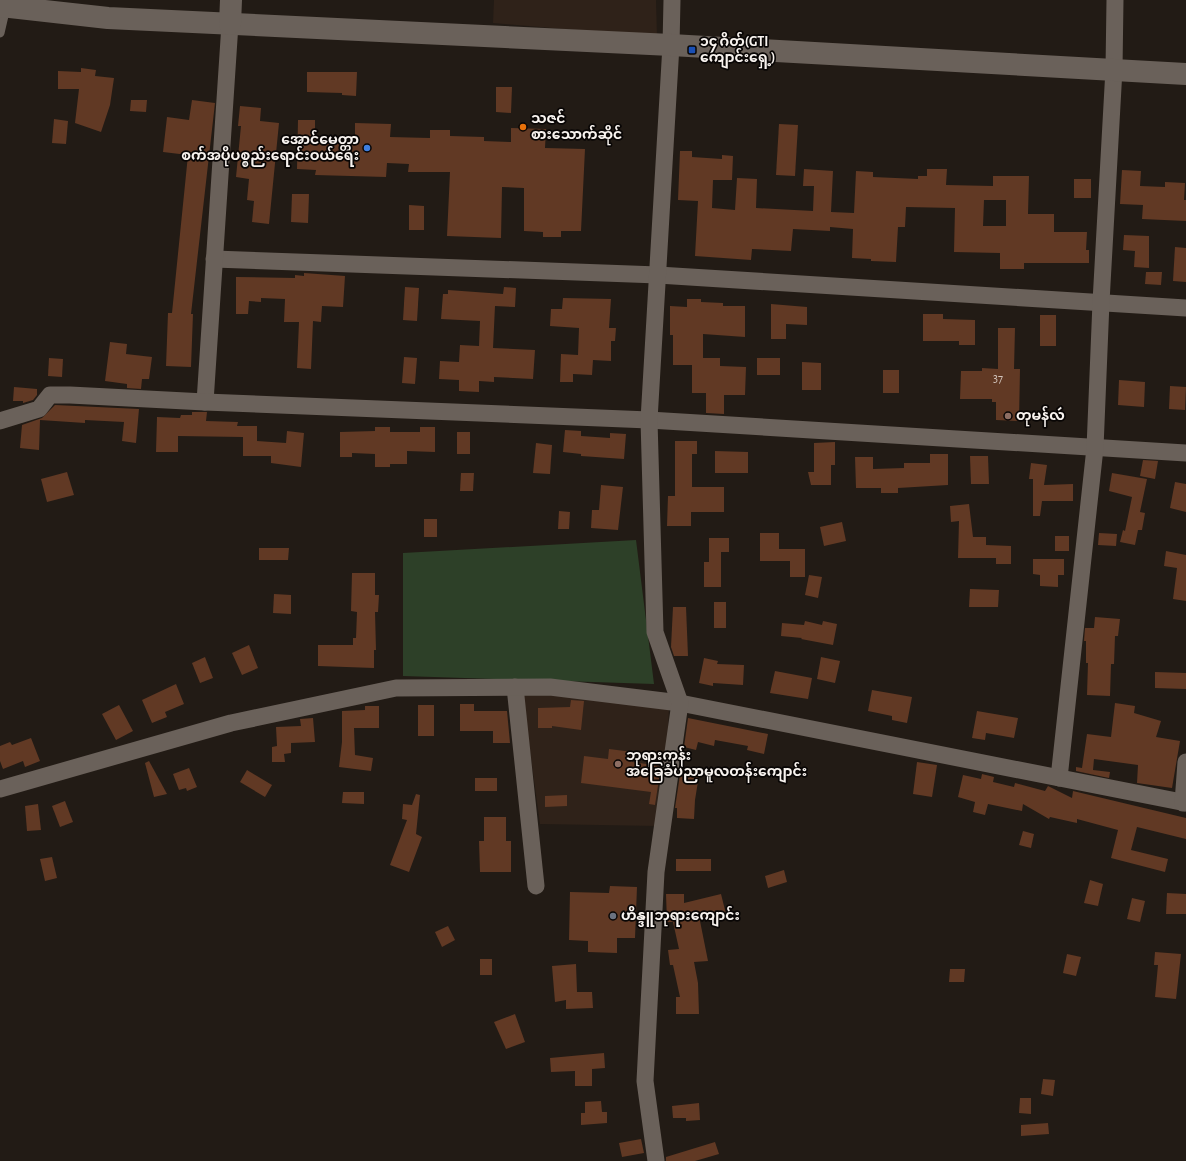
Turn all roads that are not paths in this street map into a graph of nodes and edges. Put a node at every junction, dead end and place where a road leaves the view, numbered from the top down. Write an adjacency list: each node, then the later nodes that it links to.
1 (231, 0): 5 (main road)
2 (672, 0): 7 (street)
3 (1115, 0): 8 (street)
4 (3, 6): 5 (main road); 6 (lane)
5 (230, 24): 7 (main road); 10 (street)
6 (0, 33)
7 (671, 46): 8 (main road); 11 (street)
8 (1114, 69): 9 (main road); 12 (street)
9 (1186, 74)
10 (214, 259): 11 (street); 14 (street)
11 (658, 275): 12 (street); 15 (street)
12 (1101, 302): 13 (street); 17 (street)
13 (1186, 308)
14 (205, 402): 15 (street); 16 (street)
15 (649, 420): 17 (street); 20 (street)
16 (0, 421)
17 (1095, 448): 18 (street); 22 (street)
18 (1186, 453)
19 (516, 687): 20 (street); 23 (street); 25 (street)
20 (680, 702): 22 (street); 26 (street)
21 (1186, 762): 24 (street)
22 (1059, 778): 24 (street)
23 (0, 789)
24 (1184, 803)
25 (536, 886)
26 (656, 1161)

